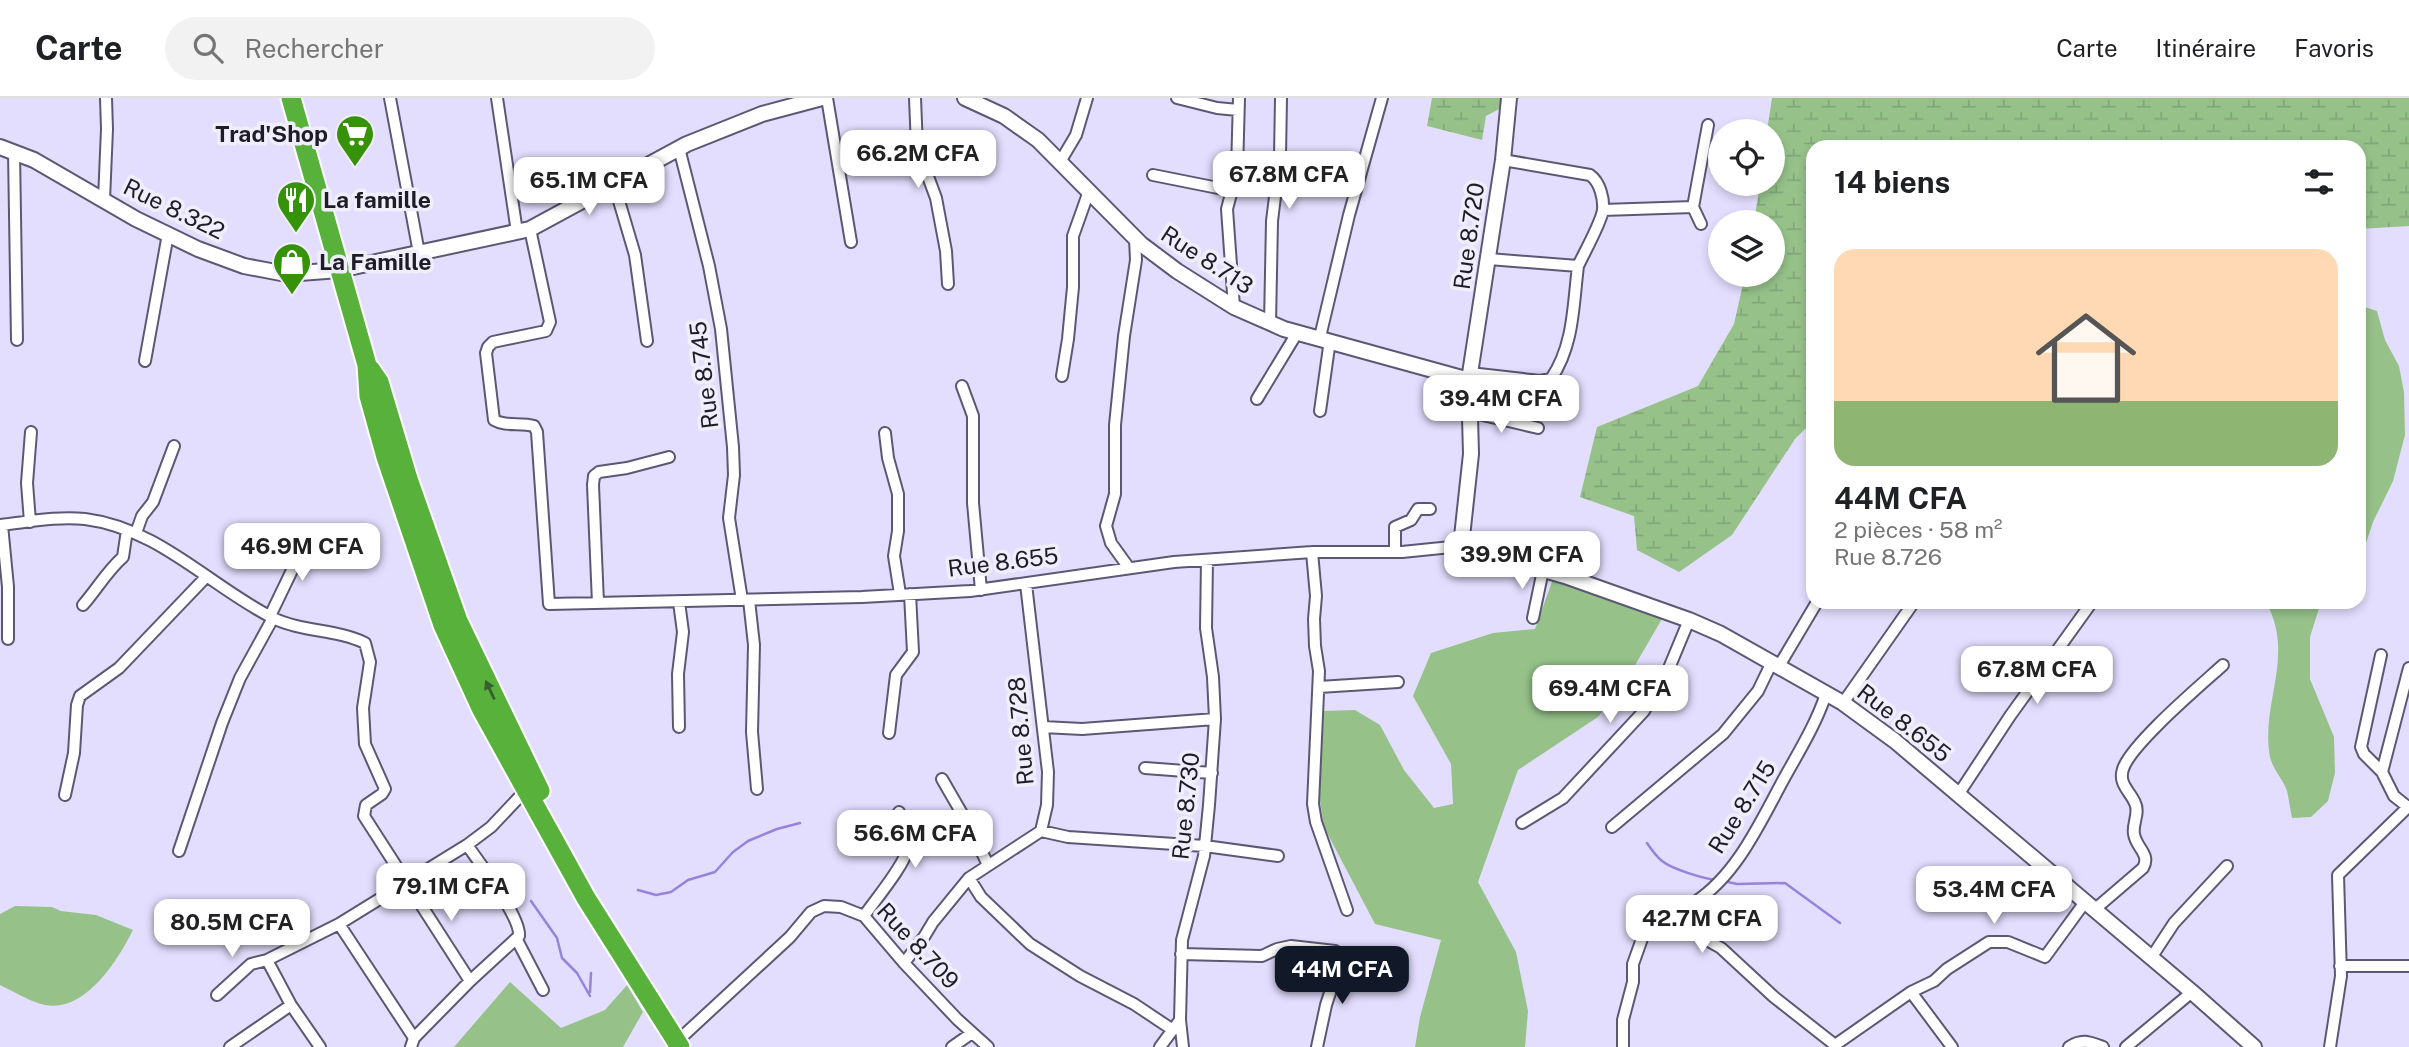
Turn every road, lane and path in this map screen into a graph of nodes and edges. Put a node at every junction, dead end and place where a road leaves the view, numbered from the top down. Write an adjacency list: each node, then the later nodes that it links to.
1 (106, 98): 24 (street)
2 (291, 98): 35 (highway)
3 (390, 98): 32 (street)
4 (497, 98): 28 (street)
5 (824, 98): 16 (main road); 31 (street)
6 (915, 98): 36 (street)
7 (965, 98): 19 (main road, Rue 8.713)
8 (1087, 98): 19 (street)
9 (1177, 98): 14 (street)
10 (1239, 98): 14 (street)
11 (1281, 98): 38 (street)
12 (1382, 98): 40 (street)
13 (1508, 98): 18 (main road, Rue 8.720)
14 (1238, 110): 23 (street)
15 (1708, 125): 25 (street)
16 (679, 148): 21 (main road); 71 (street, Rue 8.745)
17 (7, 149): 24 (main road, Rue 8.322); 41 (street)
18 (1503, 160): 26 (street); 33 (main road, Rue 8.720)
19 (1060, 162): 22 (main road, Rue 8.713)
20 (1153, 175): 23 (street)
21 (614, 184): 28 (main road); 42 (street)
22 (1089, 191): 30 (main road, Rue 8.713); 45 (street)
23 (1233, 191): 37 (street)
24 (104, 200): 29 (main road, Rue 8.322)
25 (1693, 206): 26 (street); 27 (street)
26 (1603, 210): 34 (street)
27 (1701, 224)
28 (523, 231): 32 (main road); 73 (street, Rue 8.655)
29 (168, 234): 35 (main road, Rue 8.322); 43 (street)
30 (1135, 239): 37 (main road, Rue 8.713); 65 (street)
31 (851, 242)
32 (419, 253): 35 (main road)
33 (1489, 259): 34 (street); 46 (main road, Rue 8.720)
34 (1578, 266): 46 (street)
35 (339, 270): 44 (highway)
36 (947, 284)
37 (1234, 307): 38 (main road, Rue 8.713)
38 (1270, 324): 39 (main road, Rue 8.713)
39 (1297, 333): 40 (main road, Rue 8.713); 48 (street)
40 (1325, 339): 46 (main road, Rue 8.713); 49 (street)
41 (17, 340)
42 (647, 341)
43 (145, 361)
44 (367, 365): 99 (highway); 137 (highway, one-way to 44)
45 (1062, 376)
46 (1469, 376): 50 (main road)
47 (962, 386): 69 (street)
48 (1257, 399)
49 (1320, 411)
50 (1470, 412): 51 (street); 61 (main road)
51 (1538, 428)
52 (30, 432): 57 (street)
53 (885, 433): 70 (street)
54 (174, 446): 59 (street)
55 (669, 457): 73 (street)
56 (1430, 509): 63 (street)
57 (30, 522): 58 (street); 59 (street)
58 (1, 525): 81 (street)
59 (131, 531): 67 (street); 74 (street)
60 (308, 537): 78 (street)
61 (1461, 546): 63 (street, Rue 8.655); 66 (main road, Rue 8.655)
62 (1312, 552): 63 (street, Rue 8.655); 64 (street, Rue 8.655); 87 (street)
63 (1395, 552)
64 (1207, 560): 65 (street, Rue 8.655); 90 (street, Rue 8.730)
65 (1129, 568): 68 (street, Rue 8.655)
66 (1543, 570): 79 (street); 80 (main road, Rue 8.655)
67 (206, 577): 78 (street); 100 (street)
68 (1026, 584): 69 (street, Rue 8.655); 92 (street, Rue 8.728)
69 (981, 590): 70 (street, Rue 8.655)
70 (905, 594): 71 (street, Rue 8.655); 93 (street)
71 (746, 600): 72 (street, Rue 8.655); 98 (street, Rue 8.745)
72 (679, 602): 73 (street, Rue 8.655); 91 (street)
73 (598, 603)
74 (83, 605)
75 (1812, 609): 83 (street)
76 (1909, 609): 89 (street)
77 (2087, 609): 101 (street)
78 (271, 617): 109 (street); 114 (street)
79 (1533, 618)
80 (1689, 620): 83 (main road, Rue 8.655); 104 (street)
81 (8, 639)
82 (2381, 655): 95 (street)
83 (1776, 664): 88 (main road, Rue 8.655); 105 (street)
84 (2223, 665): 116 (street)
85 (2409, 668): 95 (street)
86 (1398, 682): 87 (street)
87 (1319, 687): 117 (street)
88 (1826, 694): 89 (main road, Rue 8.655); 115 (street, Rue 8.715)
89 (1843, 703): 101 (main road, Rue 8.655)
90 (1215, 719): 92 (street); 96 (street, Rue 8.730)
91 (679, 727)
92 (1043, 727): 106 (street, Rue 8.728)
93 (889, 733)
94 (1145, 768): 96 (street)
95 (2382, 772): 102 (street)
96 (1212, 773): 108 (street, Rue 8.730)
97 (942, 779): 111 (street)
98 (757, 789)
99 (525, 791): 107 (street); 137 (highway)
100 (65, 795)
101 (1958, 795): 116 (main road, Rue 8.655)
102 (2409, 806): 125 (street)
103 (899, 812): 118 (street)
104 (1522, 823)
105 (1612, 827)
106 (1041, 831): 108 (street); 111 (street)
107 (467, 845): 114 (street); 120 (street)
108 (1205, 846): 110 (street); 121 (street, Rue 8.730)
109 (179, 850)
110 (1278, 856)
111 (988, 865): 113 (street)
112 (2227, 866): 122 (street)
113 (969, 878): 124 (street); 134 (street)
114 (407, 882): 119 (street); 127 (street)
115 (1695, 902): 138 (street); 146 (street)
116 (2090, 906): 122 (main road, Rue 8.655); 129 (street)
117 (1347, 910)
118 (864, 916): 124 (street, Rue 8.709); 137 (street, Rue 8.709)
119 (339, 924): 123 (street); 136 (street)
120 (517, 940): 127 (street); 128 (street)
121 (1181, 954): 133 (street, Rue 8.730); 145 (street)
122 (2151, 958): 130 (main road, Rue 8.655)
123 (267, 960): 131 (street); 132 (street)
124 (904, 963): 135 (street, Rue 8.709)
125 (2340, 966): 126 (street); 152 (street)
126 (2409, 966)
127 (470, 981): 136 (street)
128 (543, 990)
129 (1910, 992): 138 (street); 147 (street)
130 (2192, 992): 150 (street); 151 (main road, Rue 8.655)
131 (217, 995)
132 (291, 1005): 139 (street); 140 (street)
133 (1180, 1020): 134 (street); 144 (street, Rue 8.730)
134 (1173, 1030): 143 (street)
135 (972, 1033): 141 (street); 142 (street, Rue 8.709)
136 (412, 1043)
137 (686, 1043)
138 (1834, 1046)
139 (230, 1047)
140 (320, 1047)
141 (952, 1047)
142 (988, 1047)
143 (1160, 1047)
144 (1183, 1047)
145 (1317, 1047)
146 (1623, 1047)
147 (1952, 1047)
148 (2069, 1047): 149 (street)
149 (2103, 1047)
150 (2126, 1047)
151 (2253, 1047)
152 (2330, 1047)

